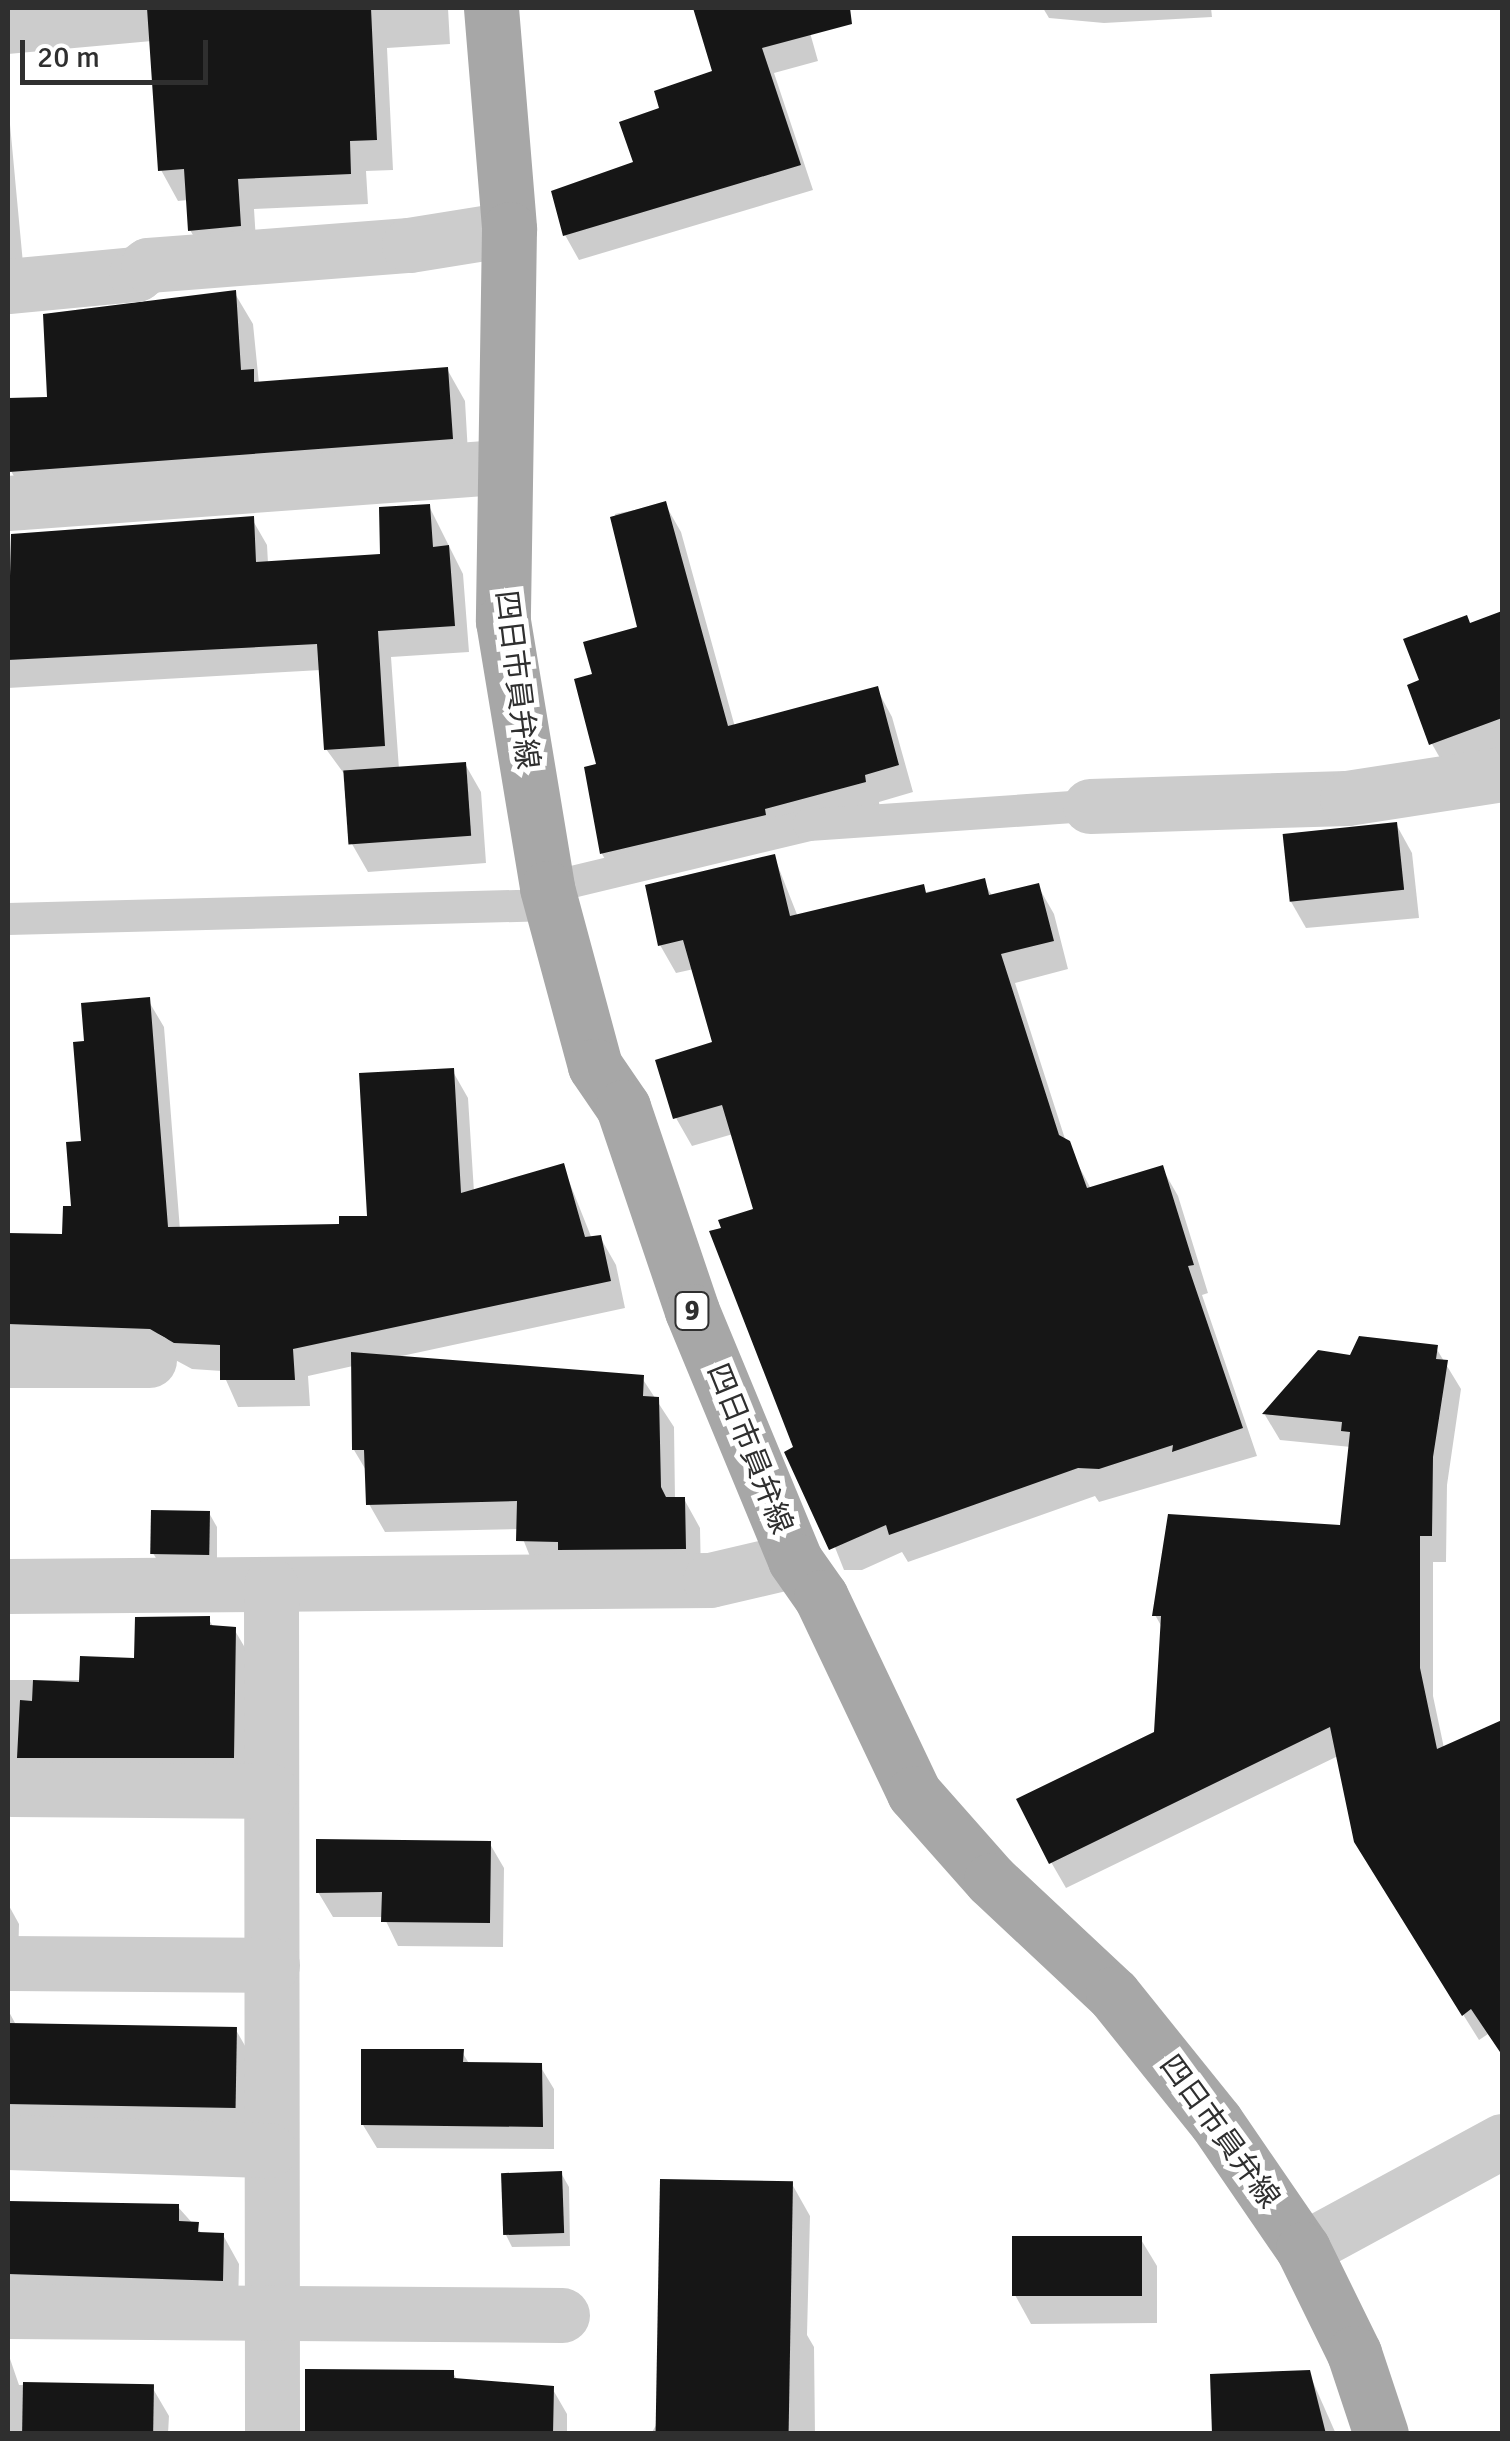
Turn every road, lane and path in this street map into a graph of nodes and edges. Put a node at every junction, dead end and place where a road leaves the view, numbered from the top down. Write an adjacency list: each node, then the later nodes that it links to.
1 (491, 8): 2 (main road, 四日市員弁線 / 9)
2 (508, 229): 3 (street); 4 (main road, 四日市員弁線 / 9)
3 (8, 286)
4 (502, 467): 5 (street); 8 (main road, 四日市員弁線 / 9)
5 (8, 503)
6 (1502, 774): 7 (street)
7 (1090, 806): 8 (lane)
8 (549, 897): 9 (lane); 12 (main road, 四日市員弁線 / 9)
9 (8, 919)
10 (8, 1360): 11 (street)
11 (149, 1360)
12 (795, 1560): 14 (street); 22 (main road, 四日市員弁線 / 9)
13 (8, 1586): 14 (street)
14 (272, 1586): 16 (street)
15 (12, 1789): 16 (street)
16 (272, 1790): 18 (street)
17 (8, 1963): 18 (street)
18 (272, 1965): 21 (street)
19 (8, 2142): 21 (street)
20 (1486, 2149): 22 (street)
21 (269, 2150): 24 (street)
22 (1303, 2250): 27 (main road, 四日市員弁線 / 9)
23 (8, 2312): 24 (street)
24 (271, 2314): 25 (street); 26 (street)
25 (562, 2315)
26 (272, 2434)
27 (1382, 2434)

